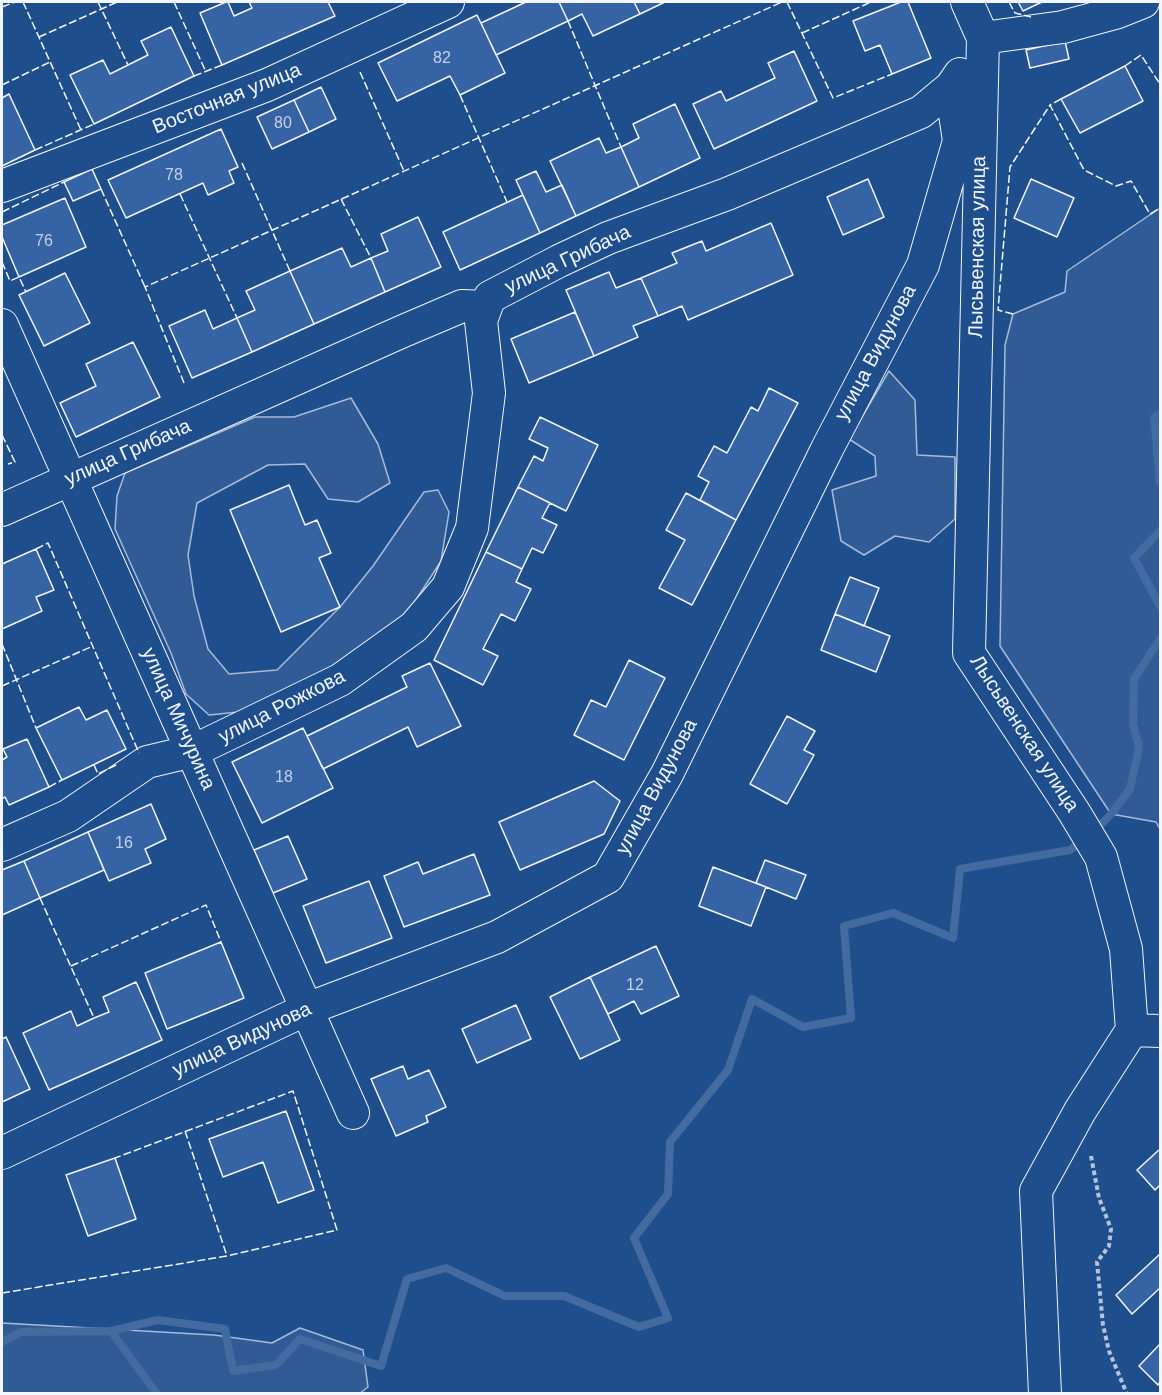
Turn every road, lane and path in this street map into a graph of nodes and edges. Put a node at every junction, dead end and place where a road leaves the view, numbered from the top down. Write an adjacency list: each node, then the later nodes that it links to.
1 (448, 2): 6 (street, Восточная улица)
2 (967, 2): 4 (street)
3 (1143, 2): 4 (street)
4 (983, 38): 5 (street, улица Грибача); 14 (street, Лысьвенская улица)
5 (951, 87): 7 (street, улица Грибача); 13 (street, улица Видунова)
6 (2, 186)
7 (486, 307): 9 (street, улица Грибача); 11 (street, улица Рожкова)
8 (2, 325): 9 (street, улица Мичурина)
9 (70, 479): 10 (street, улица Грибача); 11 (street, улица Мичурина)
10 (2, 510)
11 (193, 751): 12 (street, улица Рожкова); 13 (street, улица Мичурина)
12 (2, 845)
13 (307, 1009): 16 (street, улица Мичурина); 17 (street, улица Видунова)
14 (1147, 1031): 15 (street, Лысьвенская улица)
15 (1080, 1111): 18 (street, Лысьвенская улица); 19 (path)
16 (353, 1113)
17 (2, 1153)
18 (1045, 1394)
19 (1127, 1394)

